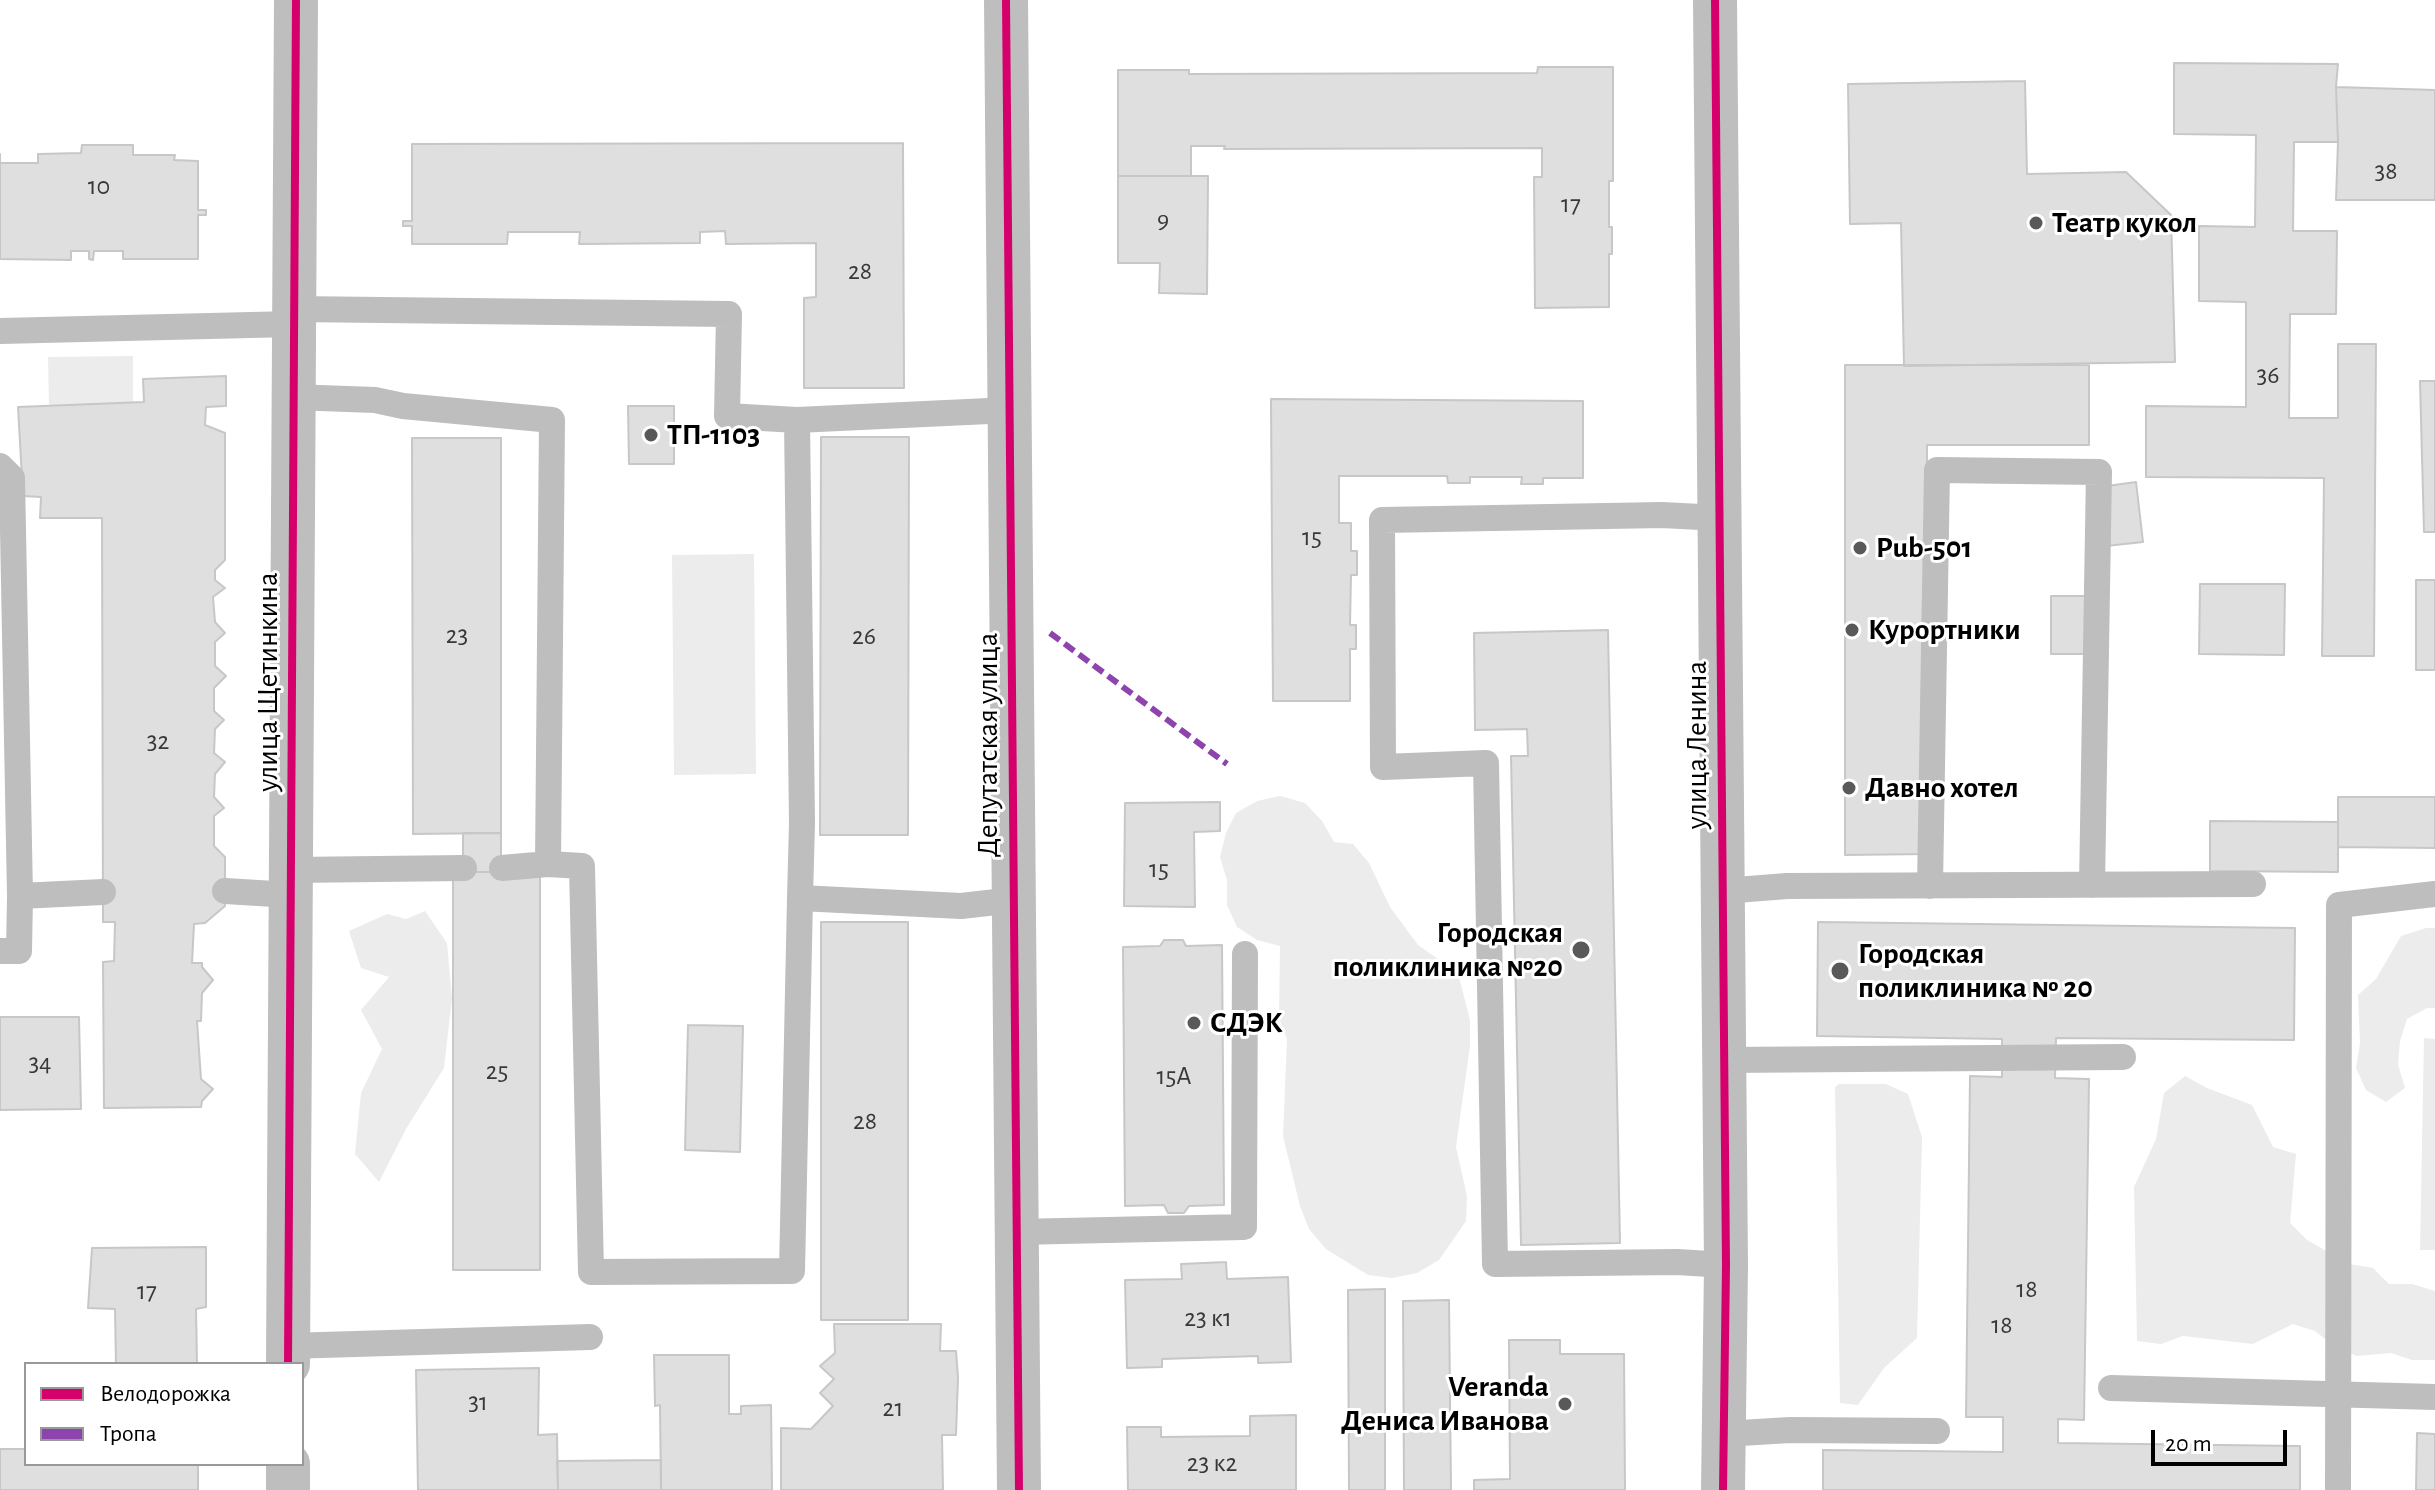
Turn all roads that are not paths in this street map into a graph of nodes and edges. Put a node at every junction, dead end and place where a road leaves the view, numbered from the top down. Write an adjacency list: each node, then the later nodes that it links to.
1 (296, 0): 4 (street, улица Щетинкина)
2 (1006, 0): 7 (street, Депутатская улица)
3 (1715, 0): 10 (street, улица Ленина)
4 (294, 316): 5 (lane); 6 (street, улица Щетинкина); 8 (lane)
5 (0, 331)
6 (292, 397): 11 (lane); 14 (street, улица Щетинкина)
7 (1010, 410): 8 (lane); 24 (street, Депутатская улица)
8 (797, 420): 23 (lane)
9 (0, 466): 22 (lane)
10 (1720, 518): 19 (street, улица Ленина); 30 (lane)
11 (548, 864): 13 (lane); 23 (lane)
12 (464, 868): 14 (lane)
13 (502, 868)
14 (291, 883): 18 (lane); 32 (street, улица Щетинкина)
15 (2253, 884): 16 (lane)
16 (2092, 885): 17 (lane); 17 (lane)
17 (1930, 886): 19 (lane)
18 (225, 891)
19 (1723, 891): 28 (street, улица Ленина)
20 (103, 892): 22 (lane)
21 (2435, 894): 34 (lane)
22 (20, 896): 25 (lane)
23 (800, 898): 24 (lane)
24 (1014, 900): 29 (street, Депутатская улица)
25 (0, 951)
26 (1245, 954): 29 (lane)
27 (2123, 1057): 28 (lane)
28 (1725, 1060): 30 (street, улица Ленина)
29 (1017, 1232): 40 (street, Депутатская улица)
30 (1726, 1265): 37 (street, улица Ленина)
31 (590, 1337): 32 (lane)
32 (288, 1355)
33 (2111, 1388): 34 (lane)
34 (2338, 1396): 35 (lane); 42 (lane)
35 (2435, 1397)
36 (1937, 1431): 37 (lane)
37 (1724, 1434): 41 (street, улица Ленина)
38 (288, 1466): 39 (street)
39 (288, 1490)
40 (1019, 1490)
41 (1723, 1490)
42 (2338, 1490)

